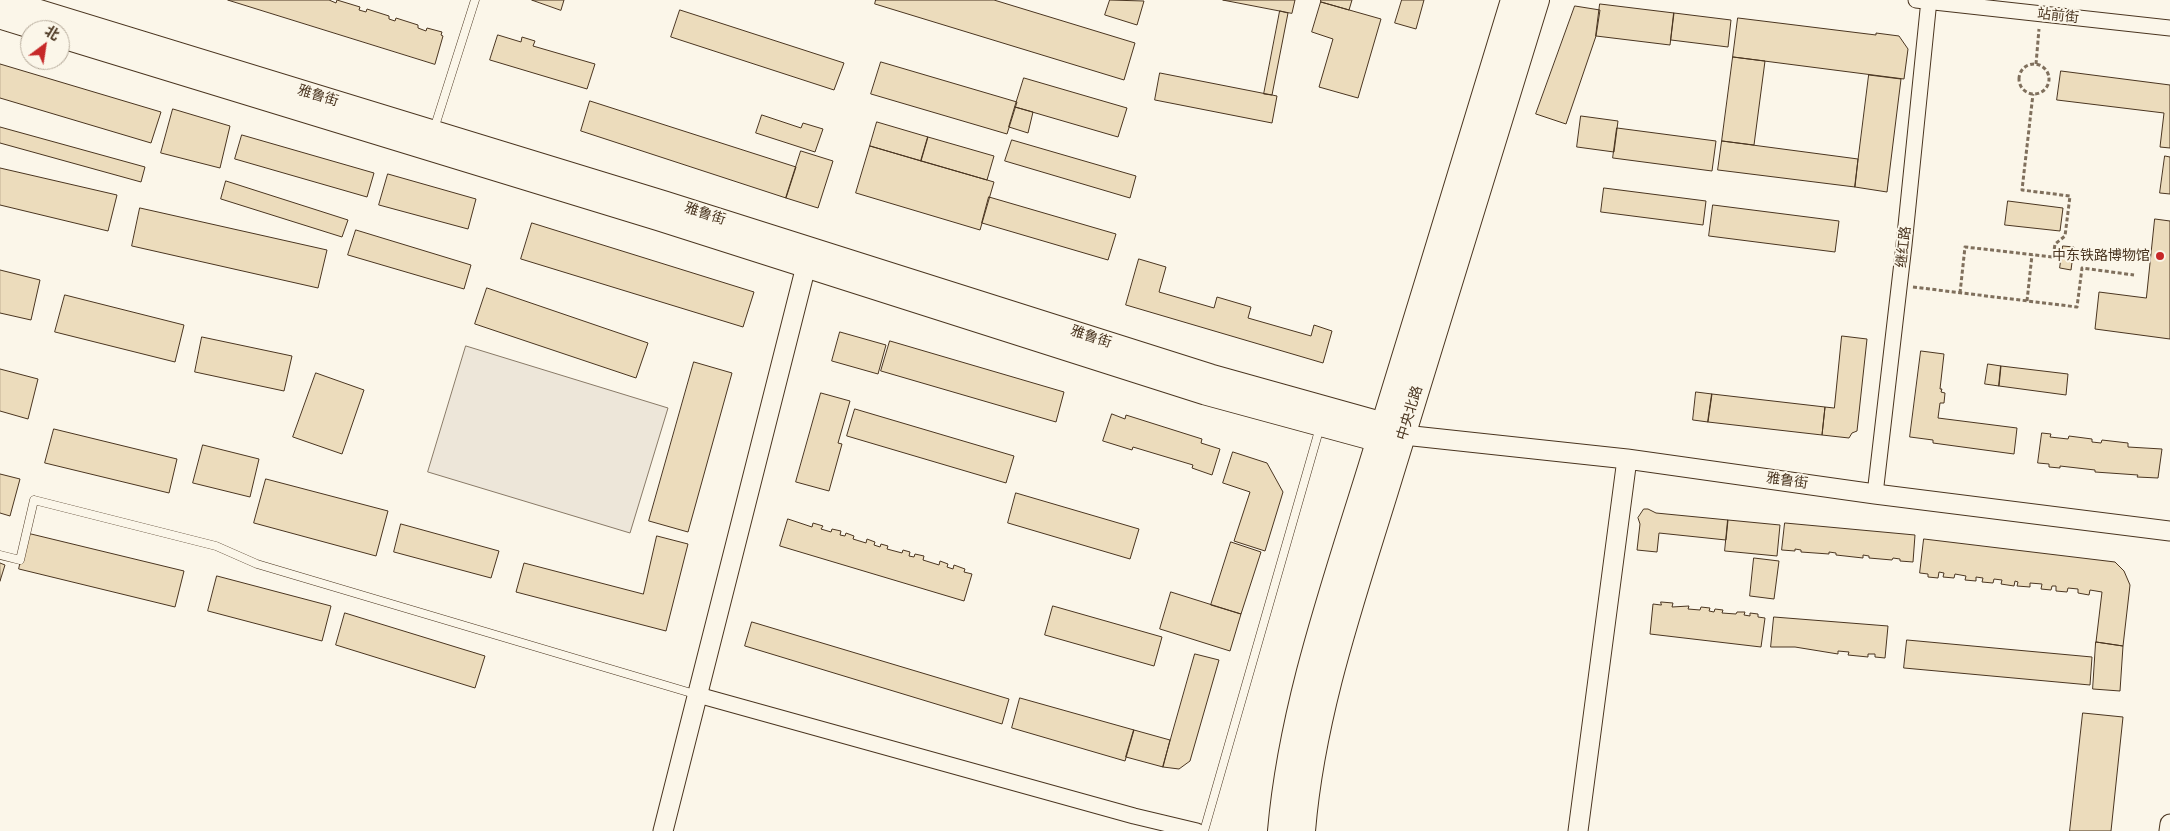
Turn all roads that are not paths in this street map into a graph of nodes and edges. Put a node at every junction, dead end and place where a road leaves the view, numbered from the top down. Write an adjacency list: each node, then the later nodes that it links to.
1 (4, 0): 10 (main road, 雅鲁街)
2 (475, 0): 10 (lane)
3 (1513, 0): 13 (main road, 中央北路)
4 (1537, 0): 14 (main road, 中央北路)
5 (1925, 0): 8 (street, 站前街); 16 (street, 继红路)
6 (0, 18): 7 (main road)
7 (20, 24)
8 (2170, 28)
9 (70, 39): 11 (main road, 雅鲁街)
10 (434, 131): 13 (main road, 雅鲁街)
11 (806, 266): 12 (main road, 雅鲁街); 19 (street)
12 (1320, 426): 13 (main road, 雅鲁街); 23 (lane)
13 (1381, 432): 14 (main road, 雅鲁街); 24 (main road, 中央北路)
14 (1404, 435): 15 (street, 雅鲁街); 25 (main road, 中央北路)
15 (1627, 459): 16 (street, 雅鲁街); 26 (street)
16 (1875, 494): 17 (street, 雅鲁街)
17 (2170, 531)
18 (0, 554): 19 (lane)
19 (698, 695): 21 (street); 22 (street)
20 (2170, 824): 27 (street)
21 (663, 831)
22 (1198, 831)
23 (1204, 831)
24 (1280, 831)
25 (1303, 831)
26 (1578, 831)
27 (2169, 831)

